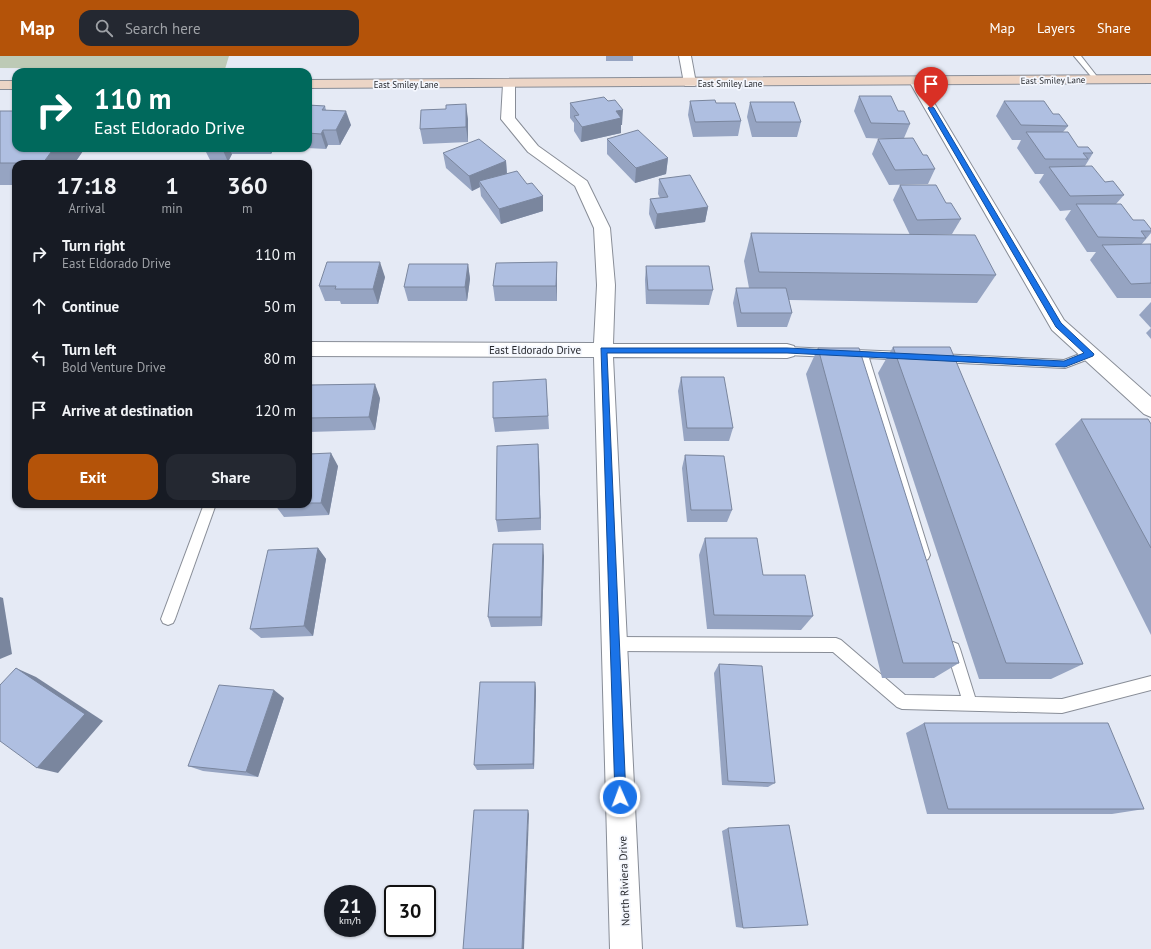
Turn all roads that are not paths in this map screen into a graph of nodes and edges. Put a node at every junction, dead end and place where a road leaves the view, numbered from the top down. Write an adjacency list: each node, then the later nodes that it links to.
1 (685, 56): 6 (street)
2 (1077, 56): 4 (lane)
3 (1151, 79): 4 (street, East Smiley Lane)
4 (1097, 80): 5 (street, East Smiley Lane)
5 (915, 81): 6 (street, East Smiley Lane); 15 (street)
6 (690, 83): 8 (street, East Smiley Lane)
7 (312, 84): 8 (street, East Smiley Lane)
8 (509, 84): 12 (street, North Riviera Drive)
9 (0, 85): 10 (street)
10 (12, 85)
11 (312, 349): 12 (street, East Eldorado Drive)
12 (604, 350): 13 (street, East Eldorado Drive); 21 (street, North Riviera Drive)
13 (787, 350): 14 (lane)
14 (863, 354): 15 (lane); 18 (lane)
15 (1090, 354): 16 (street)
16 (1151, 409)
17 (209, 508): 19 (lane)
18 (928, 566)
19 (168, 619)
20 (949, 635): 23 (lane)
21 (615, 644): 23 (lane); 24 (street, North Riviera Drive)
22 (1151, 683): 23 (lane)
23 (970, 703)
24 (626, 949)

